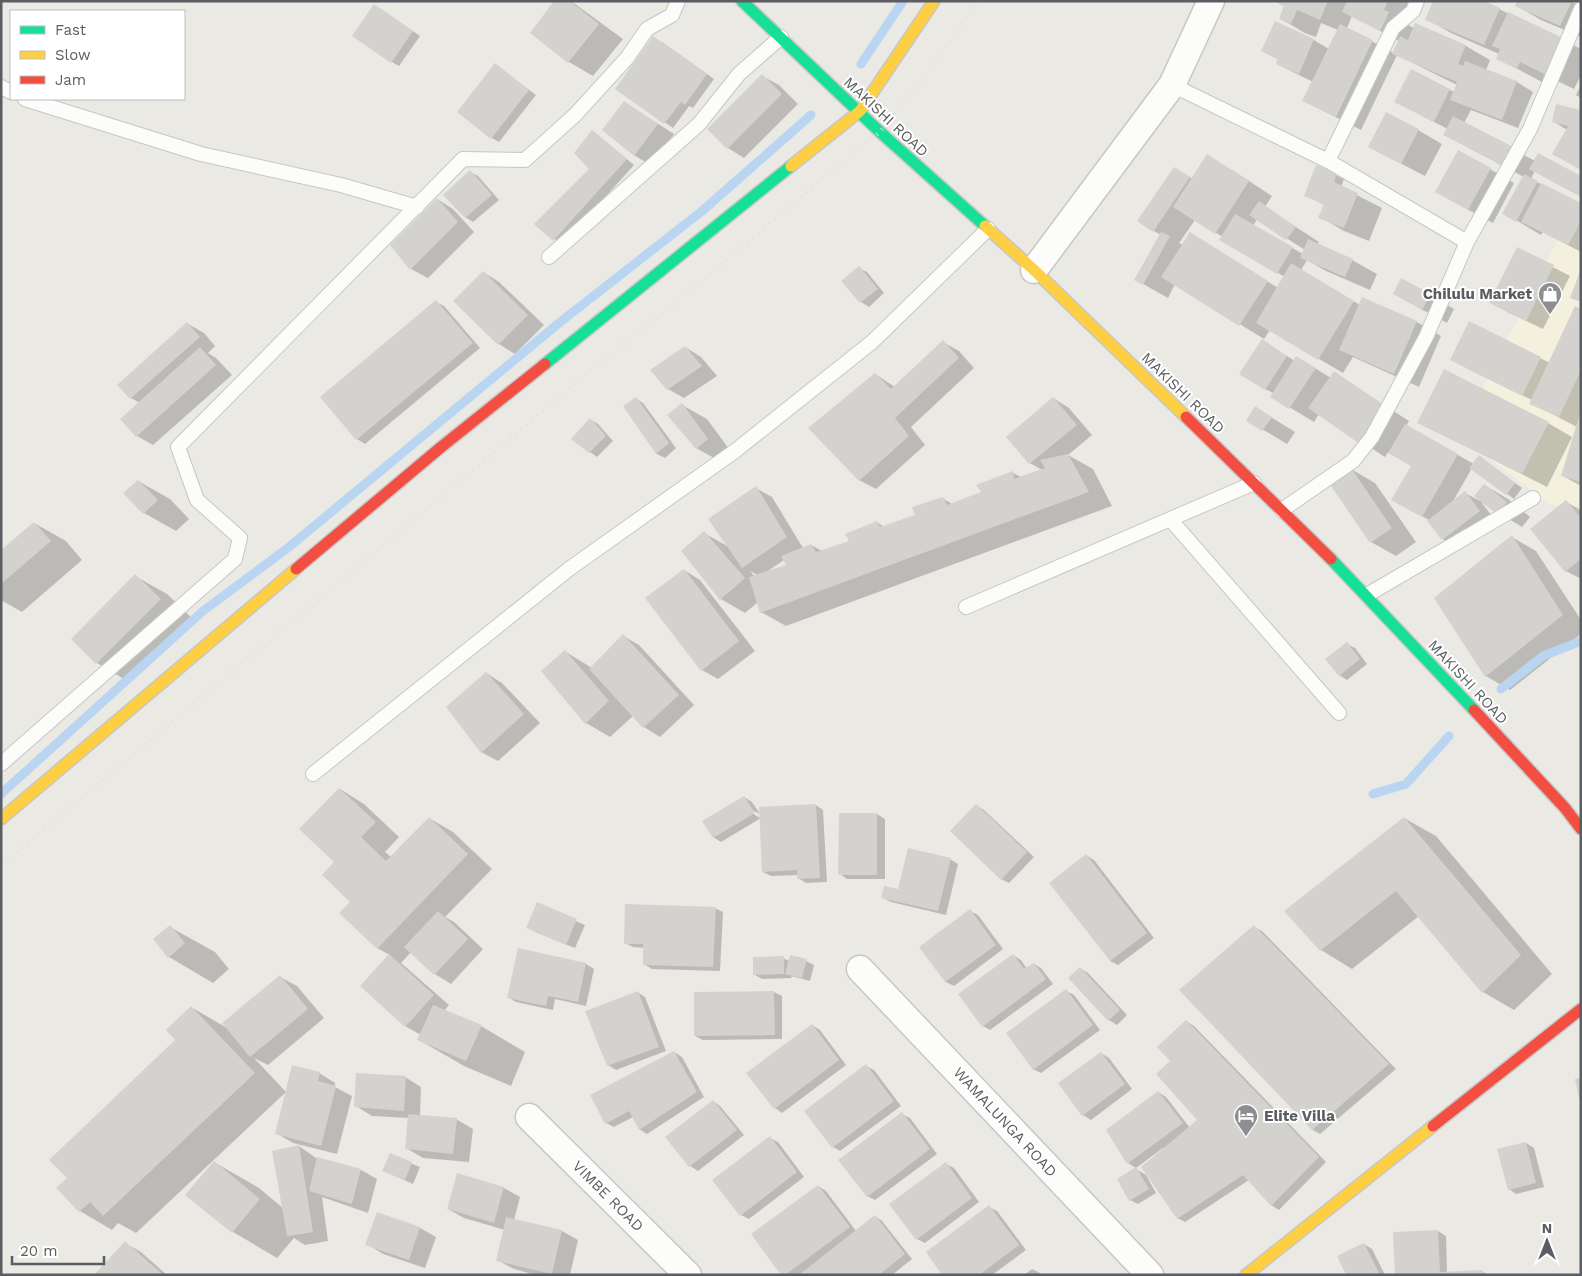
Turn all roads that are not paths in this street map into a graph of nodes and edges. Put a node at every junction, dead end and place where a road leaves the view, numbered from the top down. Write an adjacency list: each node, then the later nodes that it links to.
1 (678, 1): 12 (lane)
2 (742, 1): 7 (street, MAKISHI ROAD)
3 (934, 1): 10 (street)
4 (1211, 1): 8 (street)
5 (1417, 1): 11 (lane)
6 (1581, 9): 14 (lane)
7 (781, 36): 10 (street, MAKISHI ROAD); 15 (lane)
8 (1172, 85): 11 (lane); 16 (street)
9 (28, 100): 12 (lane)
10 (860, 111): 13 (street, MAKISHI ROAD); 26 (street)
11 (1328, 161): 14 (lane)
12 (417, 207): 24 (lane)
13 (988, 229): 16 (street, MAKISHI ROAD); 25 (lane)
14 (1467, 242): 19 (lane)
15 (549, 257)
16 (1034, 270): 17 (street, MAKISHI ROAD)
17 (1254, 483): 19 (street, MAKISHI ROAD); 20 (lane)
18 (1533, 498): 21 (lane)
19 (1282, 510): 21 (street, MAKISHI ROAD)
20 (1170, 519): 22 (lane); 23 (lane)
21 (1367, 595): 27 (street, MAKISHI ROAD)
22 (966, 607)
23 (1339, 713)
24 (1, 764)
25 (313, 774)
26 (1, 819)
27 (1581, 829)
28 (860, 969): 32 (street, WAMALUNGA ROAD)
29 (1581, 1009): 33 (street)
30 (529, 1117): 31 (street, VIMBE ROAD)
31 (688, 1275)
32 (1150, 1275)
33 (1246, 1275)

